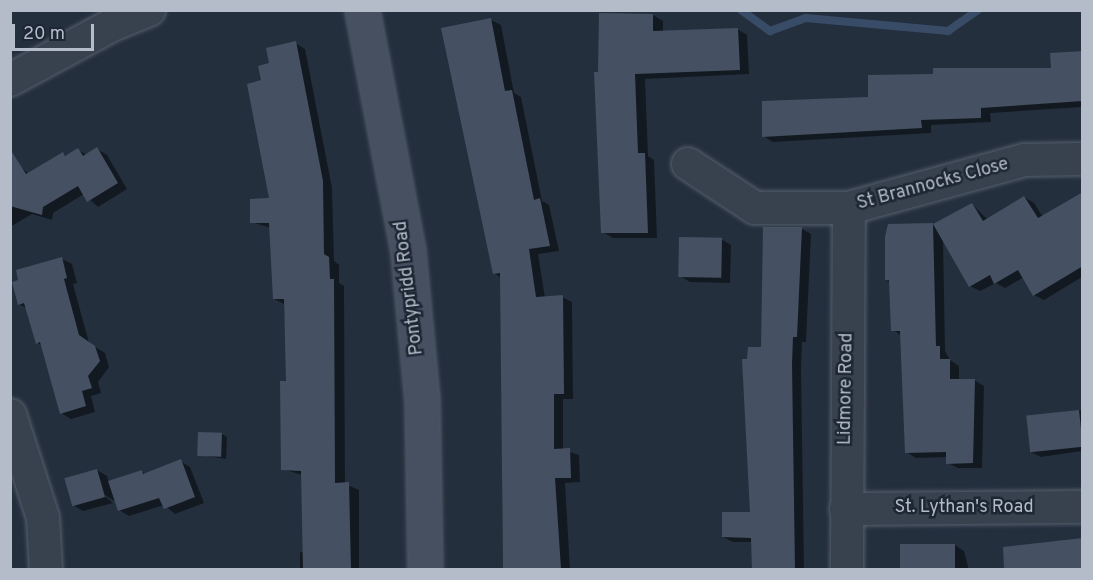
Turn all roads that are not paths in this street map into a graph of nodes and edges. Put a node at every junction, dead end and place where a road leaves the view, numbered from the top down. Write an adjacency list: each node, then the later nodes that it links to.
1 (148, 10): 3 (street)
2 (362, 10): 12 (main road, Pontypridd Road)
3 (107, 18): 4 (street)
4 (10, 80)
5 (1083, 159): 7 (street, St Brannocks Close)
6 (688, 164): 7 (street, St Brannocks Close)
7 (849, 208): 10 (street, Lidmore Road)
8 (10, 415): 11 (street)
9 (1083, 507): 10 (street, St. Lythan's Road)
10 (846, 509): 13 (street, Lidmore Road)
11 (46, 570)
12 (425, 570)
13 (847, 570)

